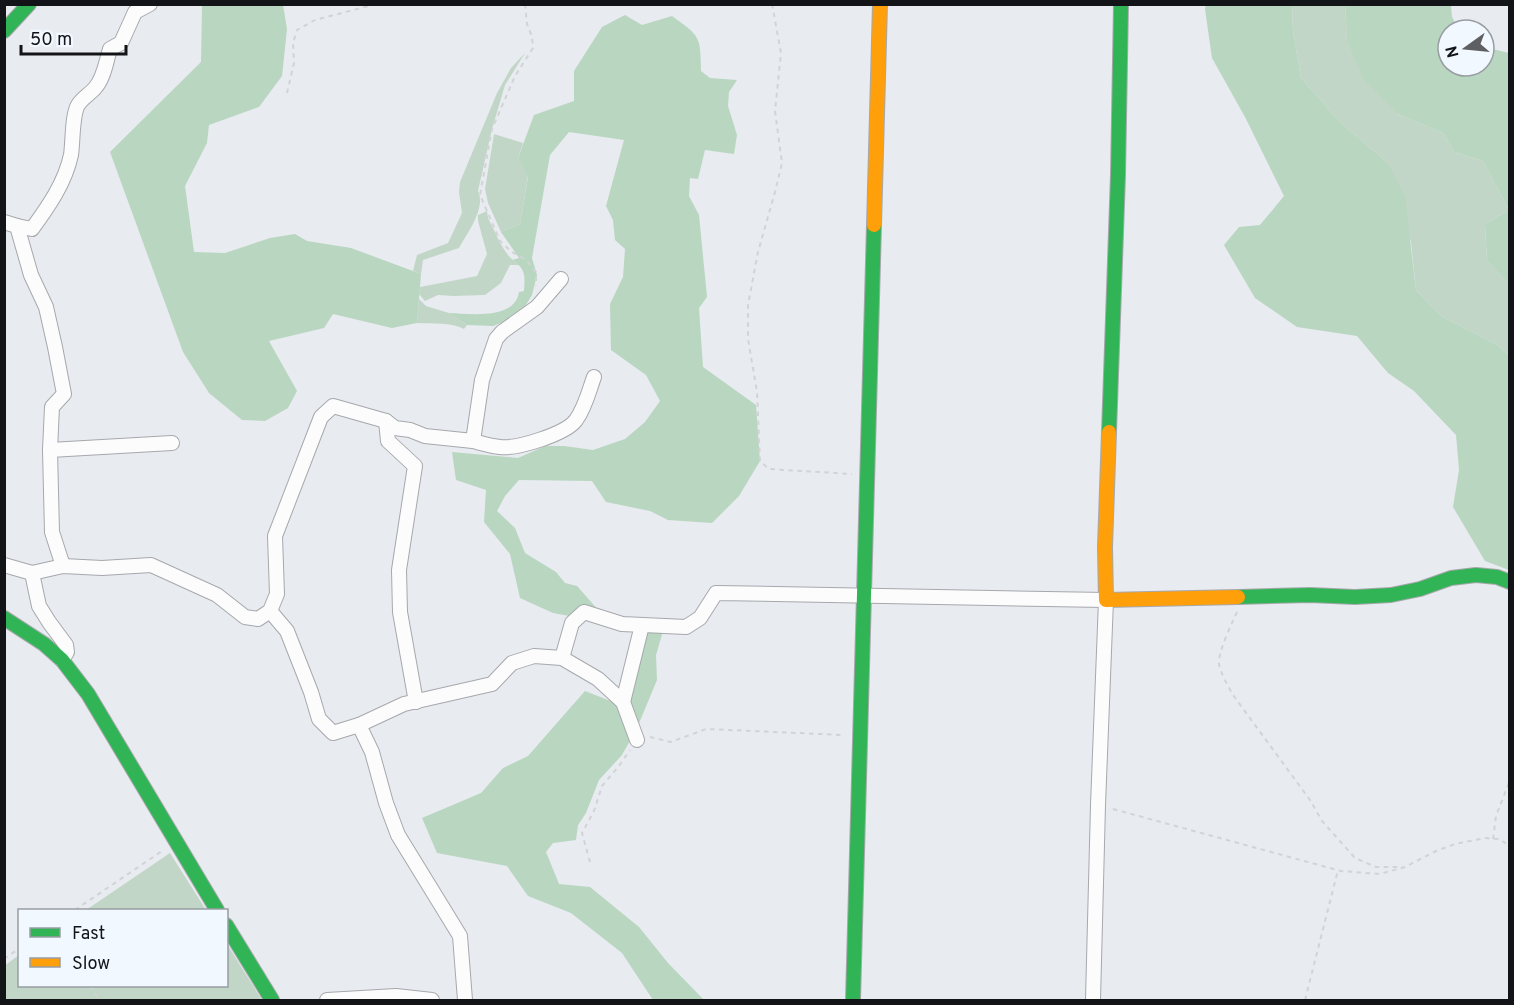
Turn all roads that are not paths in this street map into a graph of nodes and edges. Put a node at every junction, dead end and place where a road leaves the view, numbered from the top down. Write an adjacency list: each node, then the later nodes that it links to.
1 (29, 4): 5 (main road)
2 (150, 4): 6 (street)
3 (880, 4): 17 (main road)
4 (1121, 4): 18 (main road)
5 (4, 31)
6 (11, 224): 12 (street)
7 (561, 279): 10 (street)
8 (594, 377): 10 (street)
9 (386, 421): 10 (street); 19 (street); 24 (street)
10 (472, 441)
11 (172, 443): 12 (street)
12 (50, 450): 14 (street)
13 (4, 565): 15 (street)
14 (63, 566): 15 (street); 19 (street)
15 (32, 573): 23 (street)
16 (1509, 582): 18 (main road)
17 (865, 597): 18 (street); 21 (street); 34 (main road)
18 (1106, 600): 35 (street)
19 (270, 611): 26 (street)
20 (4, 618): 23 (main road)
21 (642, 625): 22 (street); 25 (street)
22 (562, 658): 24 (street); 25 (street)
23 (62, 660): 28 (main road)
24 (416, 702): 26 (street)
25 (623, 702): 27 (street)
26 (359, 725): 33 (street)
27 (637, 740)
28 (216, 909)
29 (228, 928): 30 (main road)
30 (272, 1000)
31 (327, 1000): 32 (street)
32 (432, 1000)
33 (465, 1000)
34 (853, 1000)
35 (1093, 1000)

